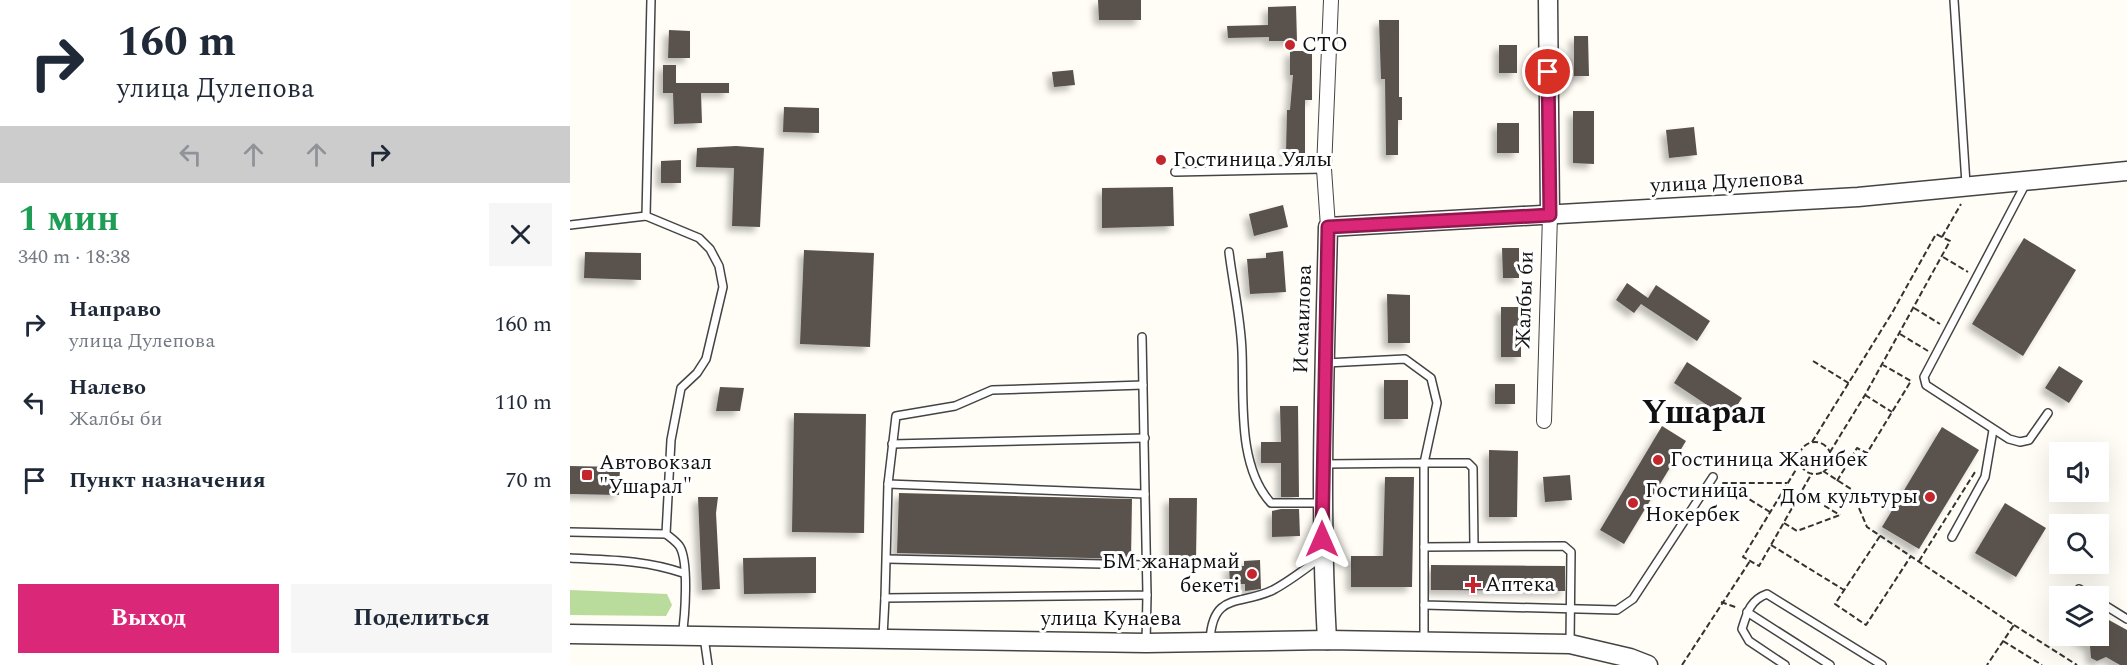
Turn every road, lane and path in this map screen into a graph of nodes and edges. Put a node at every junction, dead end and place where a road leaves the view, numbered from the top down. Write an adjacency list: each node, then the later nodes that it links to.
1 (651, 0): 11 (lane)
2 (1331, 0): 5 (street, Исмаилова)
3 (1548, 0): 10 (street, Жалбы би)
4 (1954, 0): 9 (lane)
5 (1324, 170): 7 (lane); 13 (street, Исмаилова)
6 (2127, 171): 8 (street, улица Дулепова)
7 (1175, 172)
8 (2027, 181): 9 (street, улица Дулепова); 17 (lane)
9 (1966, 187): 10 (street, улица Дулепова); 14 (path)
10 (1550, 215): 13 (street, улица Дулепова); 31 (street, Жалбы би)
11 (645, 216): 12 (lane); 55 (lane)
12 (570, 225)
13 (1328, 227): 24 (street, Исмаилова)
14 (1942, 237): 16 (path); 26 (path)
15 (1229, 252): 51 (lane)
16 (1943, 257): 17 (path); 18 (path)
17 (1976, 277): 19 (lane)
18 (1914, 308): 19 (path); 20 (path)
19 (1949, 329): 22 (lane)
20 (1900, 333): 22 (path); 25 (path)
21 (1142, 337): 27 (lane)
22 (1935, 355): 32 (lane)
23 (1813, 361): 26 (path)
24 (1325, 363): 39 (lane); 41 (street, Исмаилова)
25 (1882, 364): 28 (path); 29 (path)
26 (1850, 384): 34 (path)
27 (1143, 385): 33 (lane); 35 (lane)
28 (1865, 395): 29 (path); 36 (path)
29 (1892, 412): 42 (path)
30 (2048, 413): 32 (lane)
31 (1544, 421)
32 (1993, 430): 37 (lane)
33 (1145, 438): 35 (lane); 50 (lane)
34 (1812, 442): 36 (path); 40 (path)
35 (892, 444): 48 (lane)
36 (1830, 452): 38 (path)
37 (1988, 452): 57 (lane); 66 (path)
38 (1831, 458): 42 (path); 43 (path)
39 (1424, 463): 41 (lane); 59 (lane); 60 (lane)
40 (1800, 463): 44 (path); 47 (path)
41 (1322, 464): 51 (street, Исмаилова)
42 (1847, 465): 46 (path)
43 (1822, 471): 44 (path); 46 (path)
44 (1812, 473): 49 (path)
45 (1713, 477): 75 (lane)
46 (1837, 481): 56 (path)
47 (1787, 483): 52 (path); 52 (path)
48 (888, 484): 50 (lane); 64 (lane)
49 (1801, 492): 53 (path); 53 (path)
50 (1145, 494): 67 (lane)
51 (1322, 503): 62 (street, Исмаилова)
52 (1770, 512): 65 (path)
53 (1784, 523): 58 (path)
54 (570, 532): 55 (lane)
55 (666, 534): 68 (lane)
56 (1880, 535): 61 (path); 69 (path)
57 (1952, 537)
58 (1771, 545): 65 (path); 69 (path)
59 (1474, 546): 60 (lane); 75 (lane)
60 (1424, 547): 73 (lane)
61 (1911, 556): 66 (path); 69 (path)
62 (1322, 557): 83 (street, Исмаилова); 85 (lane)
63 (570, 558): 68 (lane)
64 (887, 559): 67 (lane); 71 (lane)
65 (1750, 561): 72 (path)
66 (1919, 561): 78 (path)
67 (1145, 565): 70 (lane)
68 (683, 573): 80 (lane)
69 (1844, 590)
70 (1147, 595): 71 (lane); 86 (lane)
71 (885, 598): 82 (lane)
72 (1721, 602): 76 (path); 92 (path)
73 (1424, 605): 75 (lane); 87 (lane)
74 (2109, 608): 77 (lane)
75 (1570, 609): 88 (lane)
76 (1748, 612): 93 (lane); 94 (lane); 95 (lane)
77 (2127, 619)
78 (2014, 625): 84 (path); 89 (path)
79 (570, 634): 80 (street, улица Кунаева)
80 (682, 637): 81 (street, улица Кунаева)
81 (704, 637): 82 (street, улица Кунаева); 90 (lane)
82 (883, 639): 86 (street, улица Кунаева)
83 (1327, 640): 85 (street, улица Кунаева); 87 (street, улица Кунаева)
84 (2003, 640): 96 (path); 97 (path)
85 (1210, 642): 86 (street, улица Кунаева)
86 (1146, 643)
87 (1424, 643): 88 (street, улица Кунаева)
88 (1570, 644): 91 (street, улица Кунаева)
89 (2071, 663): 98 (path)
90 (708, 665)
91 (1648, 665)
92 (1682, 665)
93 (1785, 665)
94 (1830, 665)
95 (1882, 665)
96 (1987, 665)
97 (2042, 665)
98 (2077, 665)

